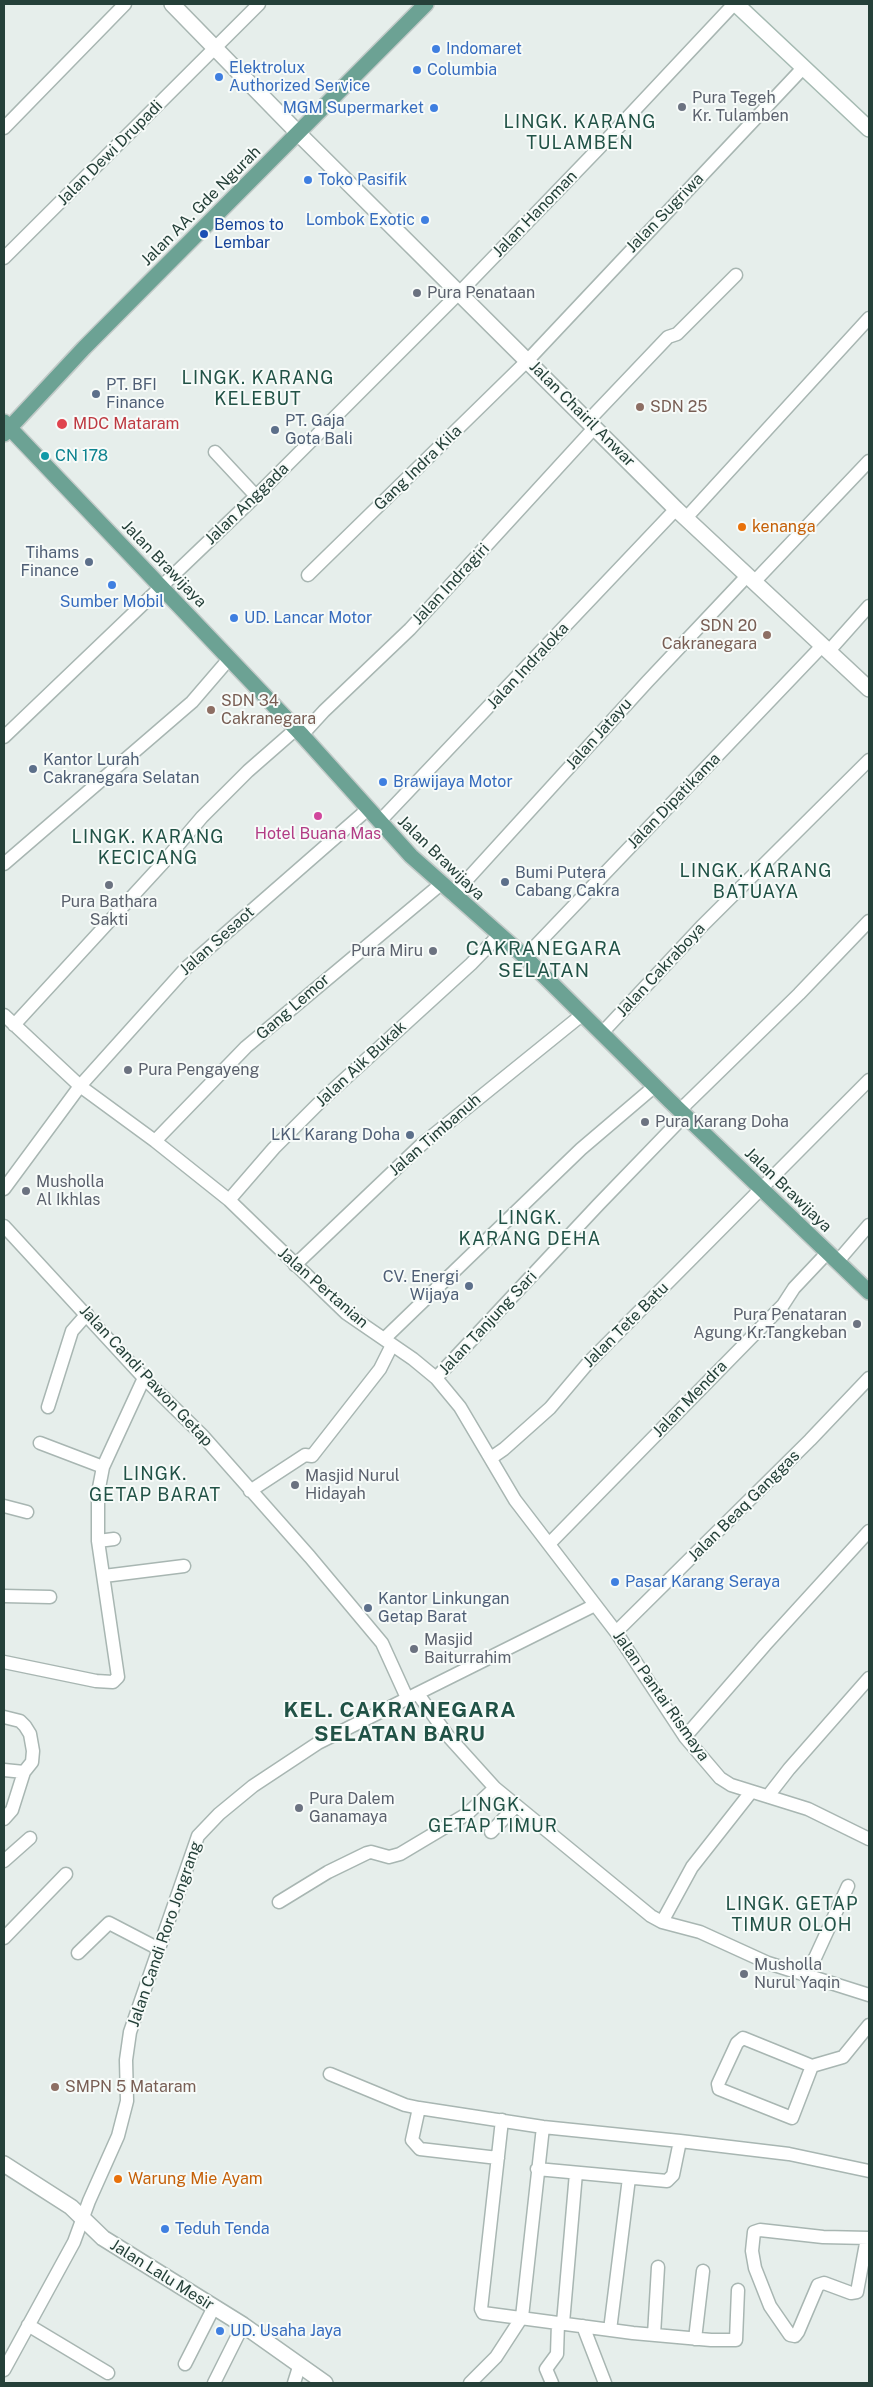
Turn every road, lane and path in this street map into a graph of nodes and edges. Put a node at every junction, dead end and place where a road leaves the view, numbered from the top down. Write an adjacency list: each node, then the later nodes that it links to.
1 (125, 4): 8 (street)
2 (172, 4): 6 (street, Jalan Chairil Anwar)
3 (259, 4): 6 (street, Jalan Dewi Drupadi)
4 (426, 4): 10 (main road, Jalan AA. Gde Ngurah)
5 (735, 4): 7 (street); 13 (street, Jalan Hanoman)
6 (216, 49): 10 (street, Jalan Chairil Anwar); 11 (street, Jalan Dewi Drupadi)
7 (803, 68): 9 (street); 15 (street, Jalan Sugriwa)
8 (4, 128)
9 (869, 129)
10 (299, 134): 13 (street, Jalan Chairil Anwar); 17 (main road, Jalan AA. Gde Ngurah)
11 (4, 258)
12 (736, 275): 16 (street, Jalan Indragiri)
13 (459, 293): 15 (street, Jalan Chairil Anwar); 20 (street, Jalan Anggada)
14 (869, 318): 21 (street, Jalan Indraloka)
15 (528, 360): 16 (street, Jalan Chairil Anwar); 22 (street, Gang Indra Kila)
16 (592, 424): 21 (street, Jalan Chairil Anwar); 29 (street, Jalan Indragiri)
17 (6, 428): 24 (main road, Jalan Brawijaya)
18 (215, 452): 20 (street)
19 (869, 461): 23 (street, Jalan Jatayu)
20 (256, 496): 24 (street, Jalan Anggada)
21 (681, 513): 23 (street, Jalan Chairil Anwar); 33 (street, Jalan Indraloka)
22 (308, 576)
23 (751, 579): 26 (street, Jalan Chairil Anwar); 36 (street, Jalan Jatayu)
24 (161, 587): 27 (main road, Jalan Brawijaya); 30 (street, Jalan Anggada)
25 (869, 606): 26 (street, Jalan Dipatikama)
26 (825, 649): 28 (street, Jalan Chairil Anwar); 39 (street, Jalan Dipatikama)
27 (229, 659): 29 (main road, Jalan Brawijaya); 34 (street)
28 (869, 689)
29 (299, 732): 32 (main road, Jalan Brawijaya); 42 (street, Jalan Indragiri)
30 (4, 737)
31 (869, 760): 43 (street, Jalan Cakraboya)
32 (368, 810): 33 (main road, Jalan Brawijaya); 45 (street, Jalan Sesaot)
33 (379, 822): 35 (main road, Jalan Brawijaya)
34 (4, 864)
35 (441, 884): 36 (main road, Jalan Brawijaya); 48 (street, Gang Lemor)
36 (453, 895): 38 (main road, Jalan Brawijaya)
37 (869, 921): 47 (street, Jalan Tanjung Sari)
38 (499, 935): 39 (main road, Jalan Brawijaya); 51 (street, Jalan Aik Bukak)
39 (525, 957): 40 (main road, Jalan Brawijaya)
40 (583, 1014): 43 (main road, Jalan Brawijaya); 55 (street, Jalan Timbanuh)
41 (4, 1015): 42 (street, Jalan Pertanian)
42 (14, 1025): 45 (street, Jalan Pertanian)
43 (602, 1033): 46 (main road, Jalan Brawijaya)
44 (869, 1080): 50 (street, Jalan Tete Batu)
45 (80, 1086): 48 (street, Jalan Pertanian); 49 (street, Jalan Sesaot)
46 (655, 1086): 47 (main road, Jalan Brawijaya); 58 (street)
47 (682, 1113): 50 (main road, Jalan Brawijaya); 60 (street, Jalan Tanjung Sari)
48 (155, 1141): 51 (street, Jalan Pertanian)
49 (4, 1189)
50 (761, 1189): 54 (main road, Jalan Brawijaya); 64 (street, Jalan Tete Batu)
51 (229, 1200): 55 (street, Jalan Pertanian)
52 (869, 1225): 54 (street, Jalan Mendra)
53 (4, 1226): 57 (street, Jalan Candi Pawon Getap)
54 (833, 1256): 56 (main road, Jalan Brawijaya); 72 (street, Jalan Mendra)
55 (295, 1265): 58 (street, Jalan Pertanian)
56 (869, 1292)
57 (87, 1314): 59 (street, Jalan Candi Pawon Getap); 62 (street)
58 (388, 1342): 60 (street, Jalan Pertanian); 66 (street)
59 (144, 1378): 65 (street); 66 (street, Jalan Candi Pawon Getap)
60 (436, 1378): 64 (street, Jalan Pertanian)
61 (869, 1378): 78 (street, Jalan Beaq Ganggas)
62 (48, 1407)
63 (40, 1443): 65 (street)
64 (491, 1458): 72 (street, Jalan Pertanian)
65 (103, 1467): 71 (street)
66 (250, 1490): 81 (street, Jalan Candi Pawon Getap)
67 (4, 1506): 68 (street)
68 (27, 1512)
69 (869, 1531): 83 (street)
70 (114, 1539): 71 (street)
71 (98, 1541): 74 (street)
72 (549, 1544): 77 (street, Jalan Pertanian)
73 (184, 1566): 74 (street)
74 (104, 1576): 79 (street)
75 (4, 1596): 76 (street)
76 (50, 1597)
77 (595, 1605): 78 (street, Jalan Pantai Rismaya); 81 (street, Jalan Candi Roro Jongrang)
78 (616, 1632): 83 (street, Jalan Pantai Rismaya)
79 (4, 1662)
80 (869, 1678): 88 (street)
81 (412, 1696): 86 (street, Jalan Candi Pawon Getap); 100 (street, Jalan Candi Roro Jongrang)
82 (4, 1717): 85 (street)
83 (685, 1737): 87 (street, Jalan Pantai Rismaya)
84 (4, 1770): 85 (street)
85 (24, 1772): 90 (street)
86 (495, 1788): 89 (street, Jalan Candi Pawon Getap); 97 (street)
87 (751, 1792): 88 (street, Jalan Pantai Rismaya); 98 (street)
88 (768, 1796): 92 (street, Jalan Pantai Rismaya)
89 (515, 1806): 91 (street); 98 (street, Jalan Candi Pawon Getap)
90 (4, 1819)
91 (491, 1832)
92 (867, 1834)
93 (30, 1838): 94 (street)
94 (4, 1861)
95 (66, 1874): 99 (street)
96 (848, 1886): 102 (street)
97 (279, 1902)
98 (662, 1922): 102 (street)
99 (4, 1938)
100 (160, 1949): 101 (street); 117 (street, Jalan Candi Roro Jongrang)
101 (78, 1953)
102 (805, 1973): 103 (street)
103 (869, 1995)
104 (868, 2031): 105 (street)
105 (812, 2066): 105 (street)
106 (330, 2074): 107 (street)
107 (419, 2108): 108 (street); 111 (street)
108 (502, 2120): 109 (street); 111 (street)
109 (543, 2127): 110 (street); 113 (street)
110 (680, 2141): 114 (street); 116 (street)
111 (498, 2158): 123 (street)
112 (4, 2164): 117 (street, Jalan Lalu Mesir)
113 (537, 2169): 115 (street); 123 (street)
114 (869, 2171)
115 (576, 2173): 116 (street); 124 (street)
116 (629, 2178): 128 (street)
117 (82, 2218): 122 (street, Jalan Lalu Mesir); 126 (street, Jalan Candi Roro Jongrang)
118 (868, 2238): 118 (street)
119 (658, 2267): 129 (street)
120 (703, 2272): 130 (street)
121 (738, 2290): 130 (street)
122 (214, 2307): 125 (street, Jalan Lalu Mesir); 131 (street)
123 (522, 2317): 124 (street); 138 (street)
124 (560, 2323): 127 (street); 139 (street)
125 (243, 2325): 132 (street, Jalan Lalu Mesir); 135 (street)
126 (28, 2326): 133 (street, Jalan Candi Roro Jongrang); 134 (street)
127 (583, 2326): 128 (street); 140 (street)
128 (610, 2330): 129 (street)
129 (654, 2335): 130 (street)
130 (695, 2339)
131 (185, 2364)
132 (299, 2367): 136 (street); 137 (street, Jalan Lalu Mesir)
133 (4, 2370)
134 (108, 2373)
135 (214, 2383)
136 (294, 2383)
137 (325, 2383)
138 (470, 2383)
139 (552, 2383)
140 (605, 2383)

